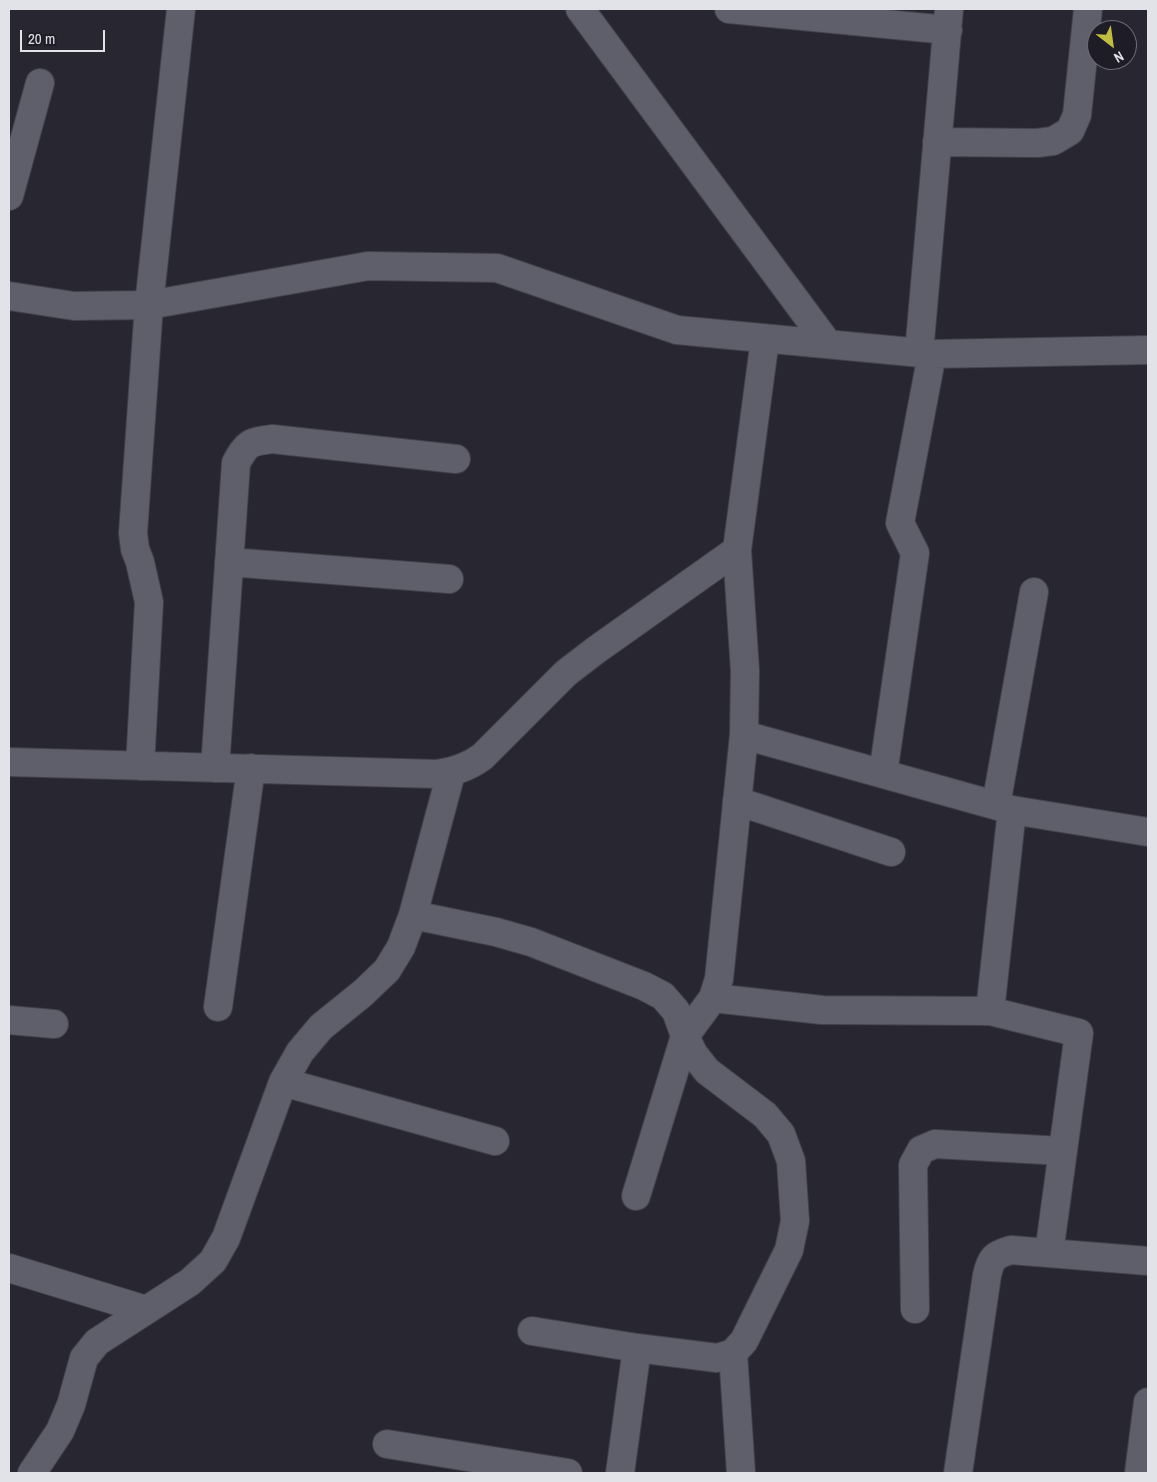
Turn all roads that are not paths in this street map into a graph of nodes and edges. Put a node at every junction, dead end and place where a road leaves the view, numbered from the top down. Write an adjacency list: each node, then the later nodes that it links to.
1 (181, 9): 10 (street)
2 (580, 9): 12 (street)
3 (729, 9): 5 (street)
4 (1088, 9): 7 (street)
5 (948, 20): 7 (street)
6 (40, 83): 8 (street)
7 (937, 142): 14 (street)
8 (9, 196)
9 (9, 296): 10 (street)
10 (149, 305): 11 (street); 22 (street)
11 (765, 339): 12 (street); 16 (street)
12 (828, 344): 14 (street)
13 (1148, 350): 14 (street)
14 (925, 354): 26 (street)
15 (456, 459): 17 (street)
16 (737, 550): 20 (street); 25 (street)
17 (229, 562): 18 (street); 23 (street)
18 (449, 579)
19 (1034, 592): 28 (street)
20 (744, 735): 26 (street); 27 (street)
21 (9, 762): 22 (street)
22 (140, 766): 23 (street)
23 (215, 768): 24 (street)
24 (250, 768): 25 (street); 33 (street)
25 (451, 773): 31 (street)
26 (883, 774): 28 (street)
27 (737, 801): 30 (street); 32 (street)
28 (1004, 807): 29 (street); 34 (street)
29 (1148, 832)
30 (891, 852)
31 (413, 915): 37 (street); 38 (street)
32 (713, 998): 34 (street); 37 (street)
33 (218, 1007)
34 (990, 1012): 40 (street)
35 (9, 1020): 36 (street)
36 (54, 1024)
37 (685, 1036): 41 (street); 49 (street)
38 (283, 1082): 39 (street); 46 (street)
39 (495, 1141)
40 (1063, 1151): 42 (street); 45 (street)
41 (636, 1196)
42 (1049, 1253): 43 (street); 57 (street)
43 (1148, 1261)
44 (9, 1268): 46 (street)
45 (915, 1309)
46 (146, 1310): 53 (street)
47 (532, 1331): 48 (street)
48 (637, 1348): 49 (street); 55 (street)
49 (733, 1353): 56 (street)
50 (1148, 1402): 58 (street)
51 (387, 1444): 52 (street)
52 (461, 1465): 54 (street)
53 (32, 1473)
54 (568, 1473)
55 (620, 1473)
56 (741, 1473)
57 (958, 1473)
58 (1139, 1473)

